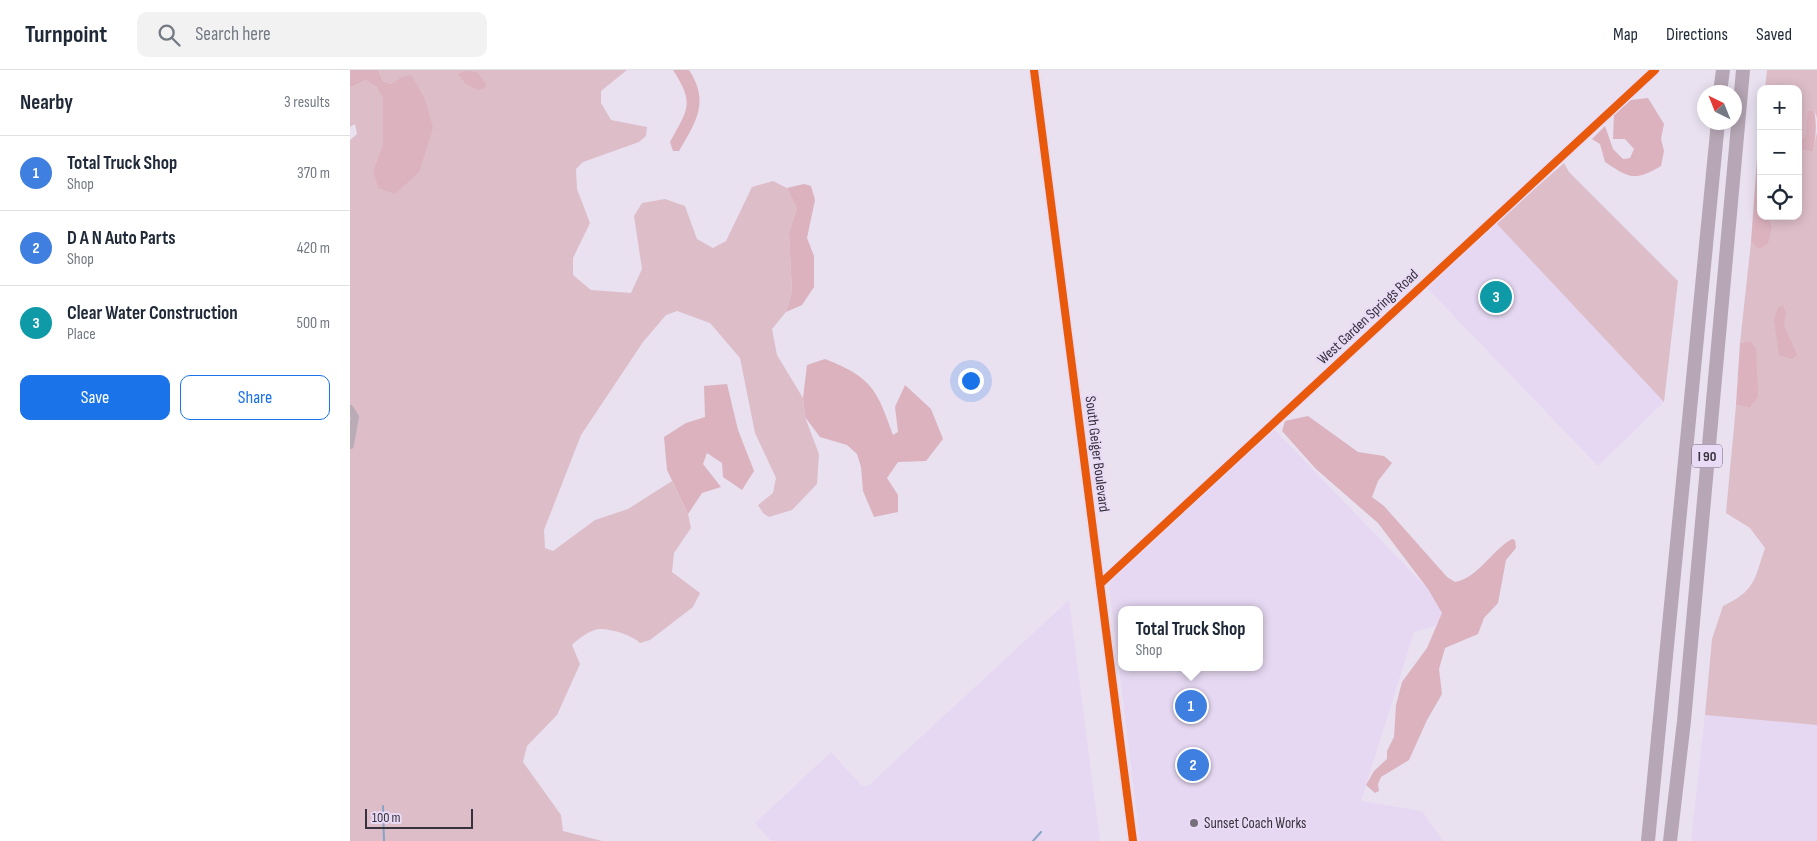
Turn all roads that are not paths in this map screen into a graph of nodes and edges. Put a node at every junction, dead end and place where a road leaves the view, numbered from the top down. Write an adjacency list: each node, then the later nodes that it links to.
1 (1034, 70): 9 (street, South Geiger Boulevard)
2 (1655, 70): 9 (street, West Garden Springs Road)
3 (1723, 70): 5 (highway)
4 (1743, 70): 12 (highway, I 90)
5 (1721, 85)
6 (1717, 130): 11 (highway, I 90)
7 (350, 409): 8 (street)
8 (350, 445)
9 (1100, 584): 10 (street, South Geiger Boulevard)
10 (1133, 841)
11 (1648, 841)
12 (1670, 841)

